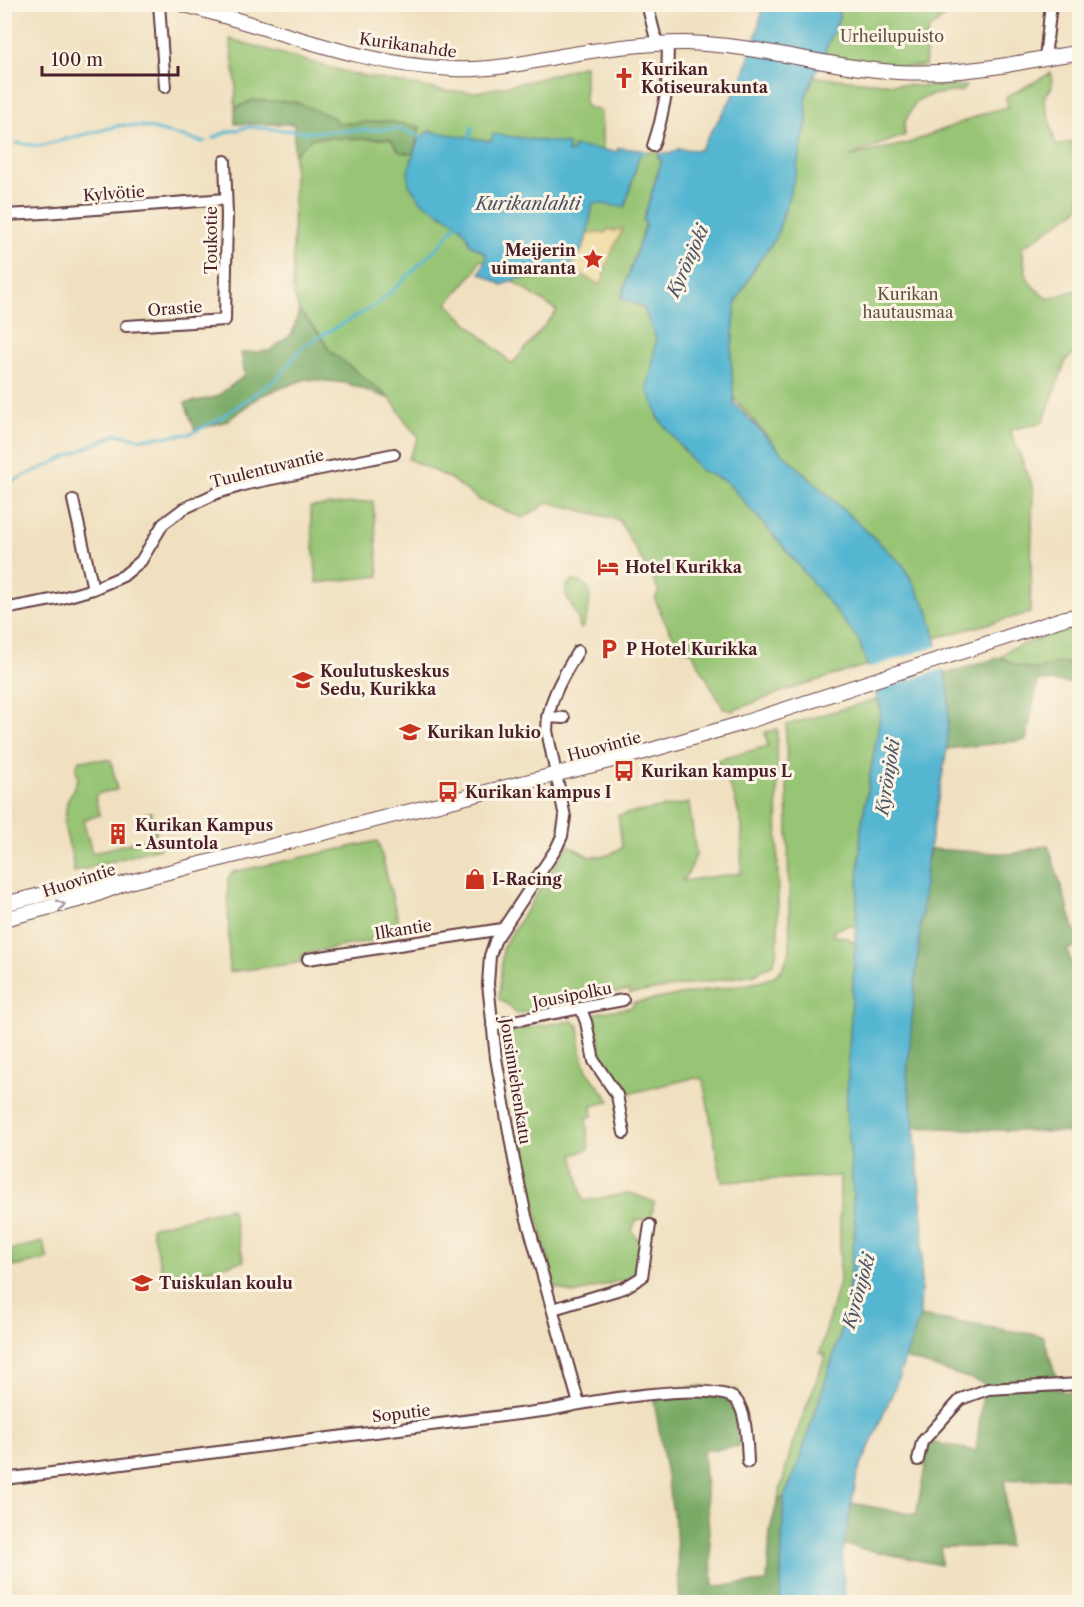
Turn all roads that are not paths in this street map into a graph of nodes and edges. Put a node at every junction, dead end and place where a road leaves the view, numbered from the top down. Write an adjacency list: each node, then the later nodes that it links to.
1 (159, 4): 8 (street)
2 (180, 4): 5 (main road, Kurikanahde)
3 (647, 4): 5 (street)
4 (1051, 4): 7 (street)
5 (662, 43): 7 (main road, Kurikanahde); 9 (street)
6 (1080, 53): 7 (main road, Kurikanahde)
7 (1045, 58)
8 (165, 87)
9 (653, 146)
10 (225, 160): 11 (street, Toukotie)
11 (226, 199): 12 (street, Kylvötie); 13 (street, Toukotie)
12 (4, 215)
13 (225, 320): 14 (street, Orastie)
14 (126, 326)
15 (394, 454): 17 (street, Tuulentuvantie)
16 (73, 500): 17 (street)
17 (93, 589): 18 (street, Tuulentuvantie)
18 (4, 609)
19 (1080, 615): 23 (main road, Huovintie)
20 (578, 651): 21 (street)
21 (547, 717): 22 (street); 23 (street, Jousimiehenkatu)
22 (564, 718)
23 (557, 775): 24 (main road, Huovintie); 27 (street, Jousimiehenkatu)
24 (129, 882): 25 (main road, Huovintie); 26 (main road, Huovintie, one-way to 24)
25 (4, 904)
26 (4, 920)
27 (502, 929): 28 (street, Ilkantie); 31 (street, Jousimiehenkatu)
28 (308, 959)
29 (622, 1000): 30 (street, Jousipolku)
30 (581, 1009): 31 (street, Jousipolku); 32 (street)
31 (492, 1025): 34 (street, Jousimiehenkatu)
32 (624, 1133)
33 (650, 1225): 34 (street)
34 (554, 1309): 36 (street, Jousimiehenkatu)
35 (1080, 1384): 37 (street)
36 (579, 1404): 38 (street, Soputie); 39 (street, Soputie)
37 (918, 1460)
38 (748, 1462)
39 (4, 1479)

